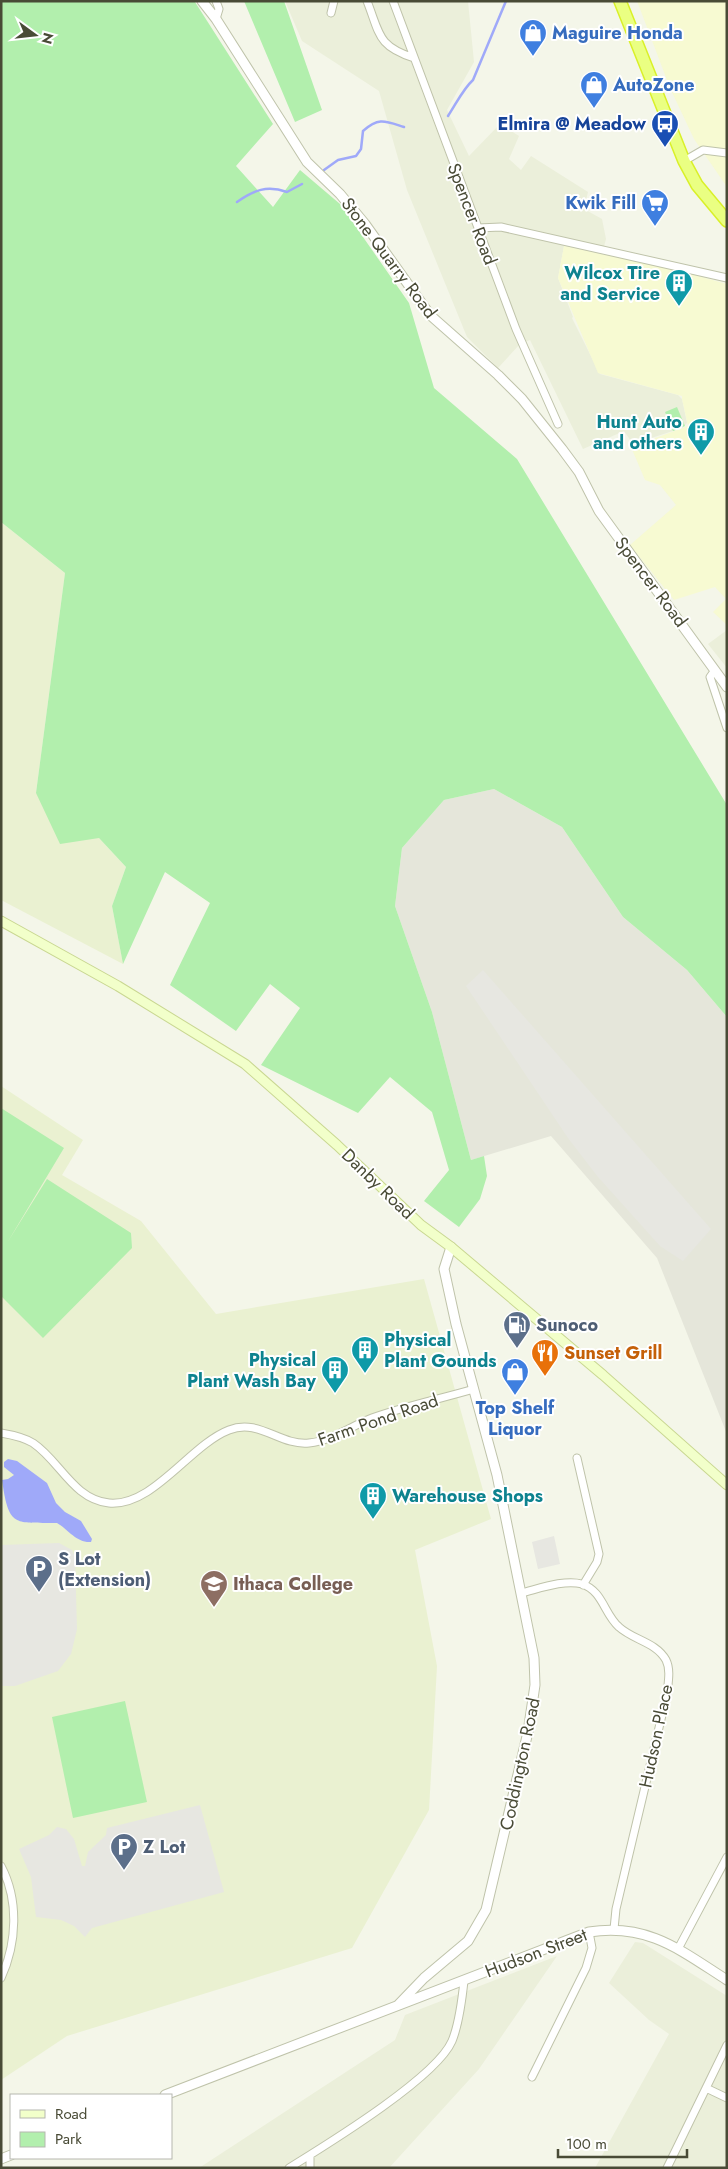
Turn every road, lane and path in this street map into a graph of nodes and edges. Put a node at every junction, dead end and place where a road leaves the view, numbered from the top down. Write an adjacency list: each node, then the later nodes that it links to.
1 (202, 1): 8 (street, Stone Quarry Road)
2 (216, 1): 8 (street)
3 (334, 1): 7 (street)
4 (367, 1): 9 (street)
5 (393, 1): 9 (street, Spencer Road)
6 (620, 1): 11 (highway)
7 (331, 13)
8 (216, 19): 16 (street, Stone Quarry Road)
9 (414, 58): 13 (street, Spencer Road)
10 (727, 153): 11 (street)
11 (684, 161): 12 (highway)
12 (727, 221)
13 (478, 228): 14 (street); 15 (street, Spencer Road)
14 (727, 278)
15 (558, 424)
16 (562, 449): 17 (street, Spencer Road)
17 (715, 670): 18 (street, Spencer Road); 19 (street)
18 (727, 686)
19 (727, 728)
20 (1, 921): 21 (main road, Danby Road)
21 (451, 1247): 22 (street, Coddington Road); 25 (main road, Danby Road)
22 (474, 1389): 23 (street, Farm Pond Road); 27 (street, Coddington Road)
23 (1, 1433)
24 (577, 1458): 26 (street)
25 (727, 1485)
26 (583, 1585): 27 (street); 30 (street, Hudson Place)
27 (521, 1593): 36 (street, Coddington Road)
28 (727, 1857): 32 (street)
29 (1, 1866): 33 (street)
30 (614, 1929): 31 (street, Hudson Street); 32 (street, Hudson Street)
31 (589, 1932): 35 (street, Hudson Street); 38 (street)
32 (678, 1949): 34 (street, Hudson Street)
33 (1, 1978)
34 (727, 1980)
35 (464, 1981): 36 (street, Hudson Street); 42 (street)
36 (398, 2005): 40 (street, Coddington Road)
37 (727, 2045): 39 (street)
38 (532, 2077)
39 (706, 2088): 41 (street); 45 (street)
40 (168, 2094)
41 (727, 2098)
42 (310, 2155): 43 (street); 44 (street)
43 (289, 2168)
44 (310, 2168)
45 (667, 2168)

